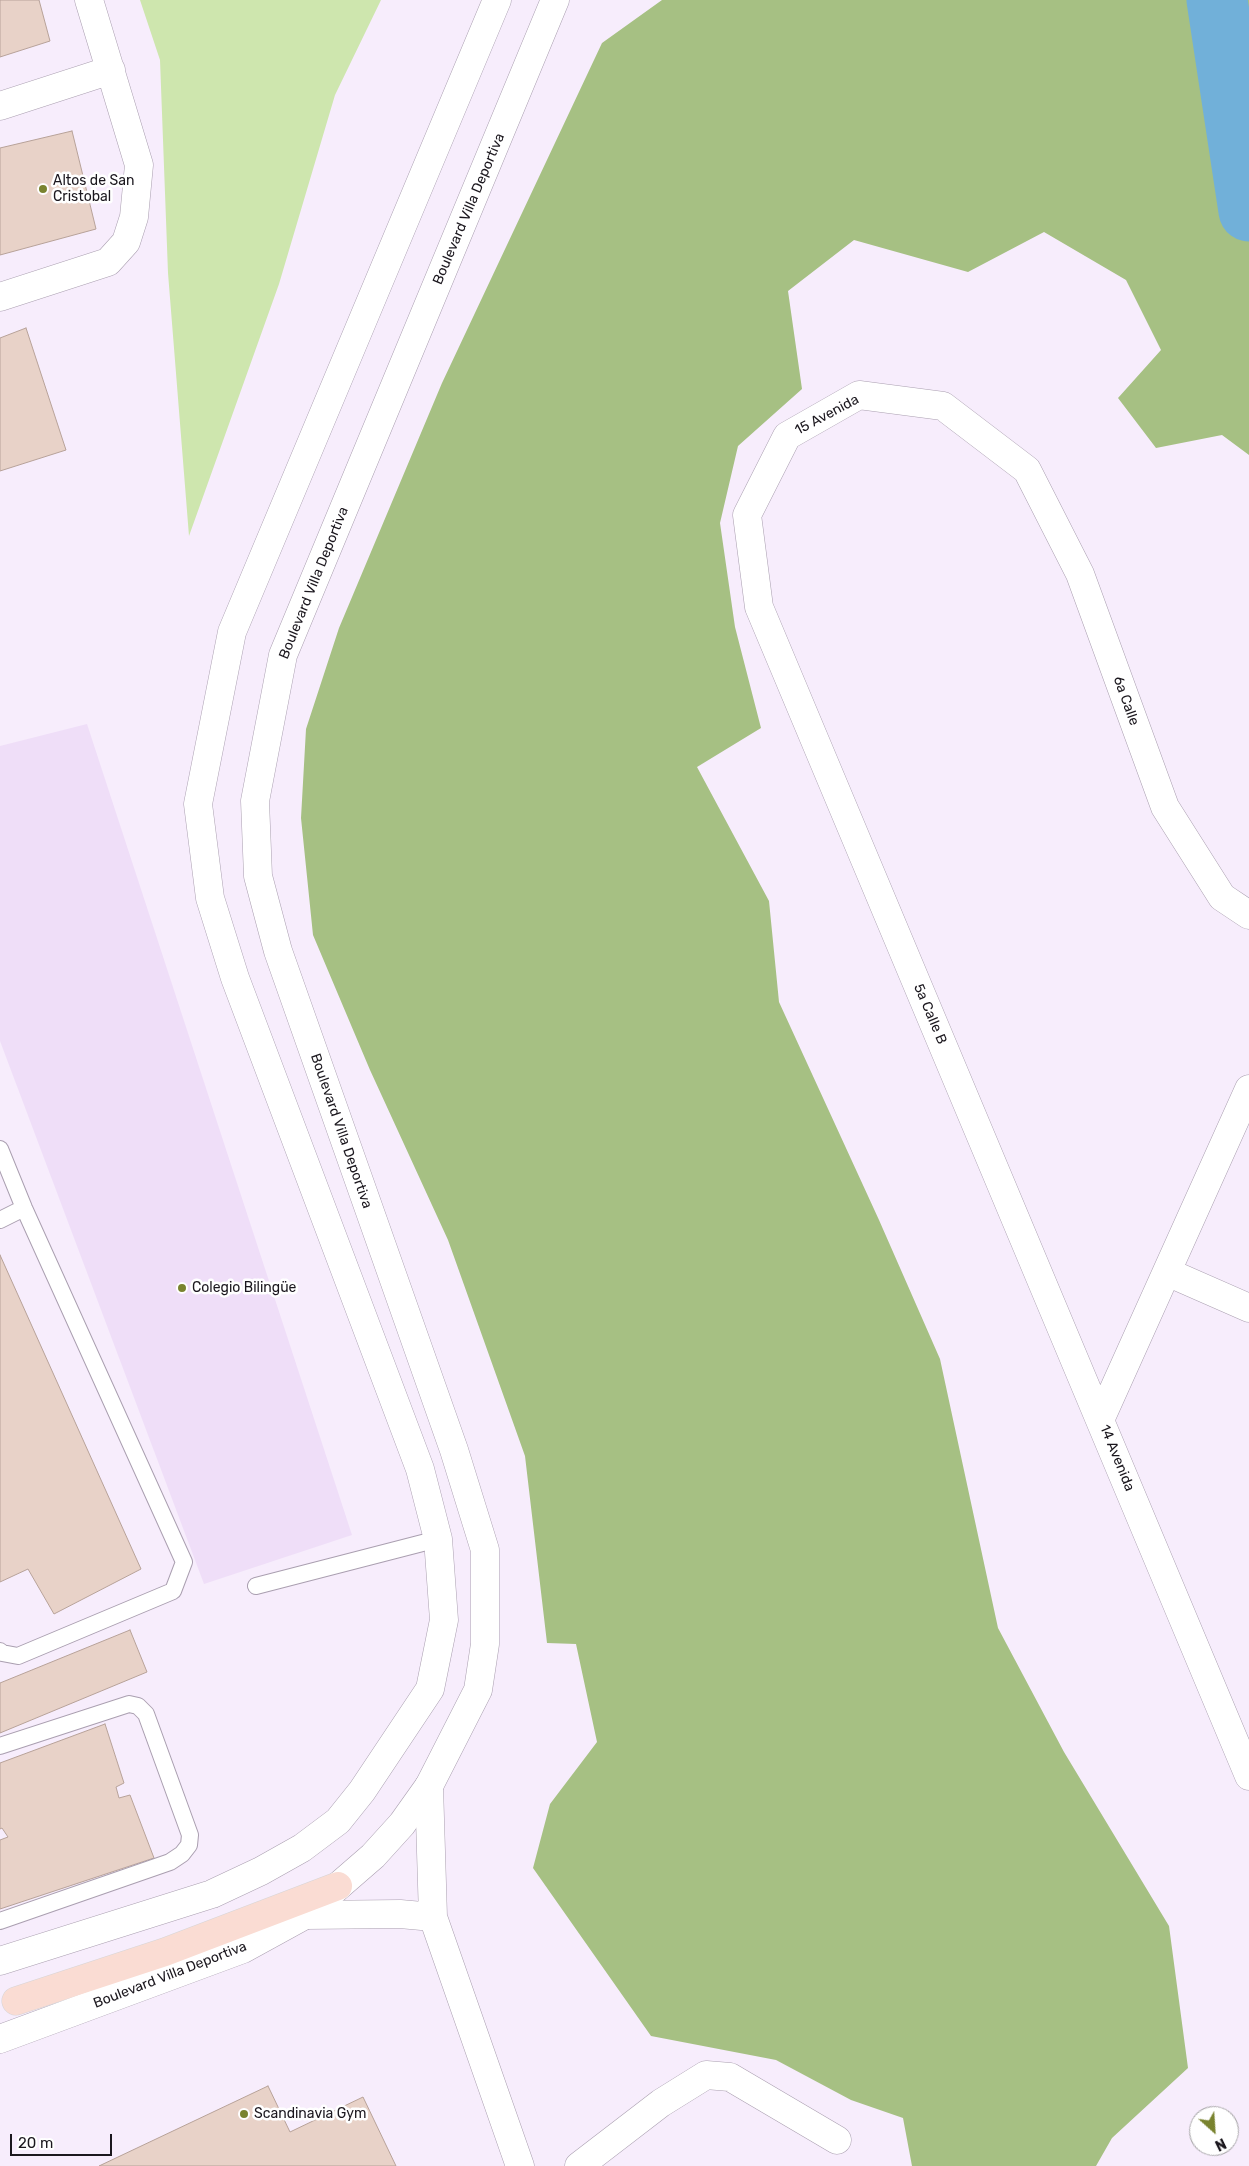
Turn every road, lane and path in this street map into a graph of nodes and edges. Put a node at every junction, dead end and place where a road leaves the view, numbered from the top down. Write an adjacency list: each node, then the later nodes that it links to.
1 (89, 0): 4 (main road)
2 (497, 0): 17 (main road)
3 (555, 0): 16 (main road, Boulevard Villa Deportiva)
4 (111, 70): 5 (main road); 6 (main road)
5 (0, 106)
6 (0, 297)
7 (1027, 470): 8 (main road, 15 Avenida); 9 (main road, 6a Calle)
8 (759, 607): 18 (main road, 5a Calle B)
9 (1249, 915)
10 (1249, 1089): 14 (main road, 14 Avenida)
11 (0, 1150): 12 (lane)
12 (24, 1208): 13 (lane); 21 (lane)
13 (0, 1220)
14 (1167, 1272): 15 (main road); 18 (main road, 14 Avenida)
15 (1249, 1308)
16 (410, 1326): 17 (main road); 25 (main road, Boulevard Villa Deportiva)
17 (371, 1338): 19 (main road)
18 (1100, 1420): 23 (main road, 14 Avenida)
19 (438, 1539): 20 (lane); 30 (main road)
20 (256, 1586)
21 (0, 1651)
22 (0, 1746): 29 (lane)
23 (1243, 1746): 24 (main road, 14 Avenida)
24 (1249, 1776)
25 (429, 1786): 26 (main road, Boulevard Villa Deportiva); 28 (main road)
26 (338, 1886): 27 (main road, Boulevard Villa Deportiva); 31 (main road)
27 (305, 1915): 28 (main road); 32 (main road, Boulevard Villa Deportiva)
28 (433, 1917): 34 (main road)
29 (0, 1921)
30 (0, 1961)
31 (16, 2001)
32 (0, 2039)
33 (837, 2140): 35 (main road)
34 (520, 2166)
35 (579, 2166)

